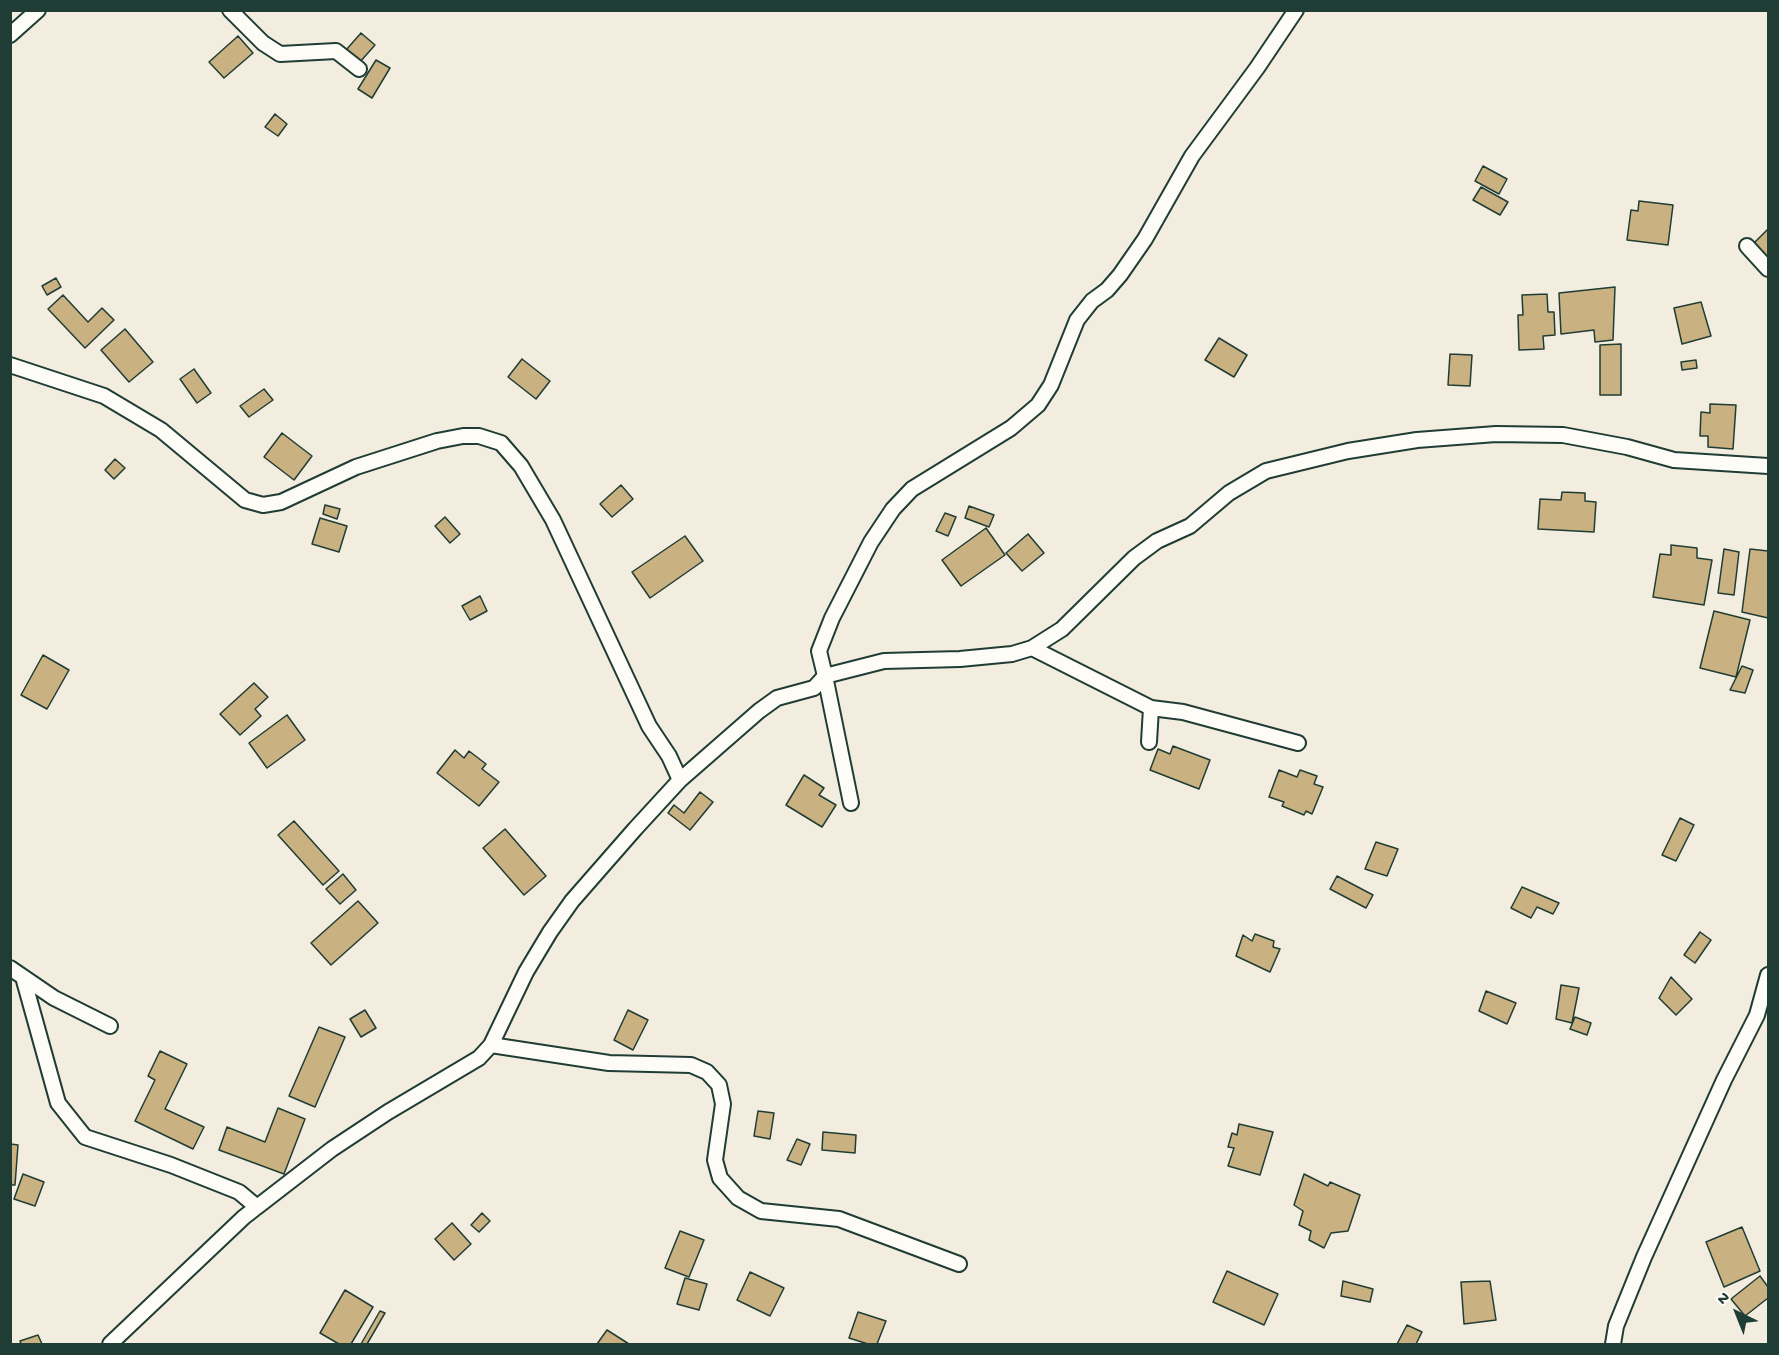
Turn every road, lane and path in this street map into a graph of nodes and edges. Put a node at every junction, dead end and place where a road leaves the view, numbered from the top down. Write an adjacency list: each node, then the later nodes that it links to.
1 (38, 10): 4 (street)
2 (230, 10): 5 (street)
3 (1296, 10): 11 (street)
4 (10, 35)
5 (359, 69)
6 (1747, 246): 7 (street)
7 (1768, 269)
8 (10, 365): 15 (street)
9 (1768, 466): 10 (street)
10 (1032, 648): 11 (street); 12 (street)
11 (825, 676): 15 (street); 16 (street)
12 (1151, 708): 13 (street); 14 (street)
13 (1149, 742)
14 (1298, 743)
15 (680, 780): 21 (street)
16 (851, 803)
17 (10, 968): 19 (street)
18 (1768, 975): 25 (street)
19 (23, 977): 20 (street); 22 (street)
20 (110, 1026)
21 (490, 1045): 22 (street); 23 (street)
22 (257, 1207): 24 (street)
23 (959, 1264)
24 (110, 1344)
25 (1613, 1344)

